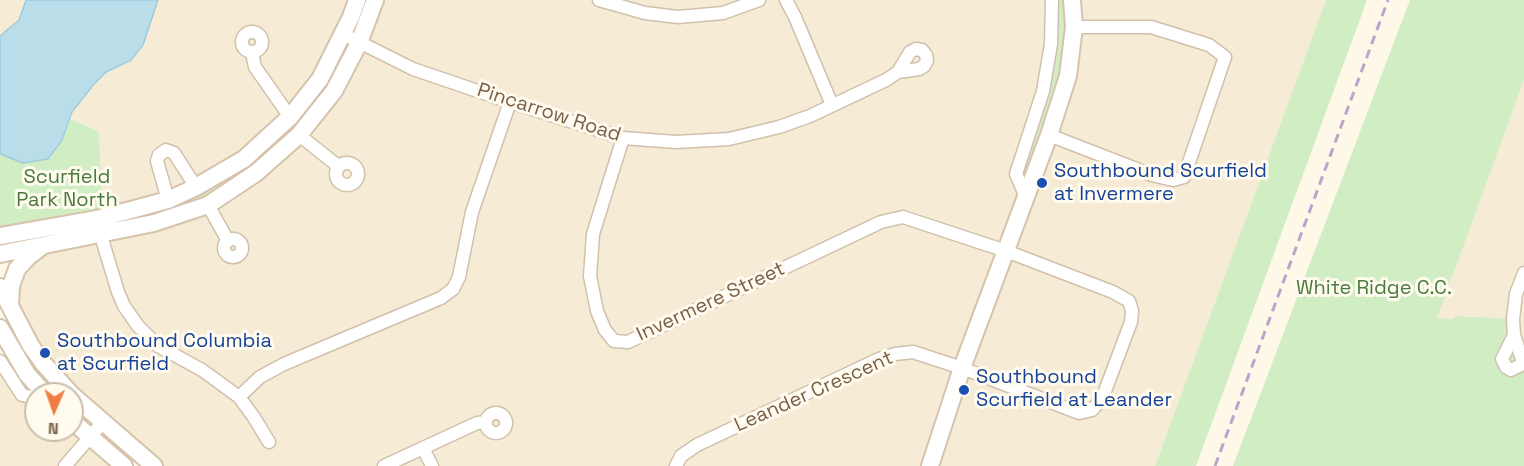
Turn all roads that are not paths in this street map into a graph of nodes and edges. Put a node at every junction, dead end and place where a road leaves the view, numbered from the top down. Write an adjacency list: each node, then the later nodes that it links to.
1 (357, 0): 9 (street)
2 (375, 0): 10 (street)
3 (599, 0): 4 (street)
4 (759, 0)
5 (786, 0): 14 (street)
6 (1052, 0): 21 (street)
7 (1072, 0): 8 (street)
8 (1074, 27): 17 (street); 17 (street)
9 (343, 34): 10 (street, Pincarrow Road); 15 (street)
10 (359, 43): 13 (street, Pincarrow Road); 16 (street)
11 (252, 53): 15 (street)
12 (898, 72): 14 (street, Pincarrow Road)
13 (510, 102): 18 (street, Pincarrow Road); 40 (street)
14 (832, 105): 18 (street, Pincarrow Road)
15 (290, 117): 20 (street)
16 (299, 135): 19 (street); 23 (street)
17 (1049, 135): 21 (street)
18 (623, 138): 28 (street, Invermere Street)
19 (338, 166)
20 (196, 187): 22 (street); 22 (street)
21 (1026, 197): 28 (street)
22 (168, 200): 24 (street)
23 (208, 205): 24 (street); 26 (street)
24 (99, 227): 25 (street); 27 (street); 40 (street)
25 (0, 236)
26 (228, 241)
27 (43, 246): 29 (street); 32 (street)
28 (1006, 251): 36 (street); 36 (street, Leander Crescent)
29 (0, 254)
30 (1524, 273): 34 (street)
31 (0, 287): 32 (street)
32 (10, 309): 38 (street)
33 (0, 328): 37 (street)
34 (1514, 335)
35 (0, 361): 39 (street)
36 (962, 368): 53 (street, Leander Crescent); 54 (street)
37 (34, 382)
38 (62, 382)
39 (24, 395)
40 (239, 398): 46 (street)
41 (84, 405): 42 (street)
42 (103, 422): 45 (street); 50 (street)
43 (486, 422): 47 (street)
44 (84, 432): 45 (street)
45 (89, 437): 48 (street); 49 (street)
46 (269, 442)
47 (423, 448): 51 (street); 52 (street)
48 (64, 466)
49 (124, 466)
50 (154, 466)
51 (384, 466)
52 (432, 466)
53 (676, 466)
54 (930, 466)

